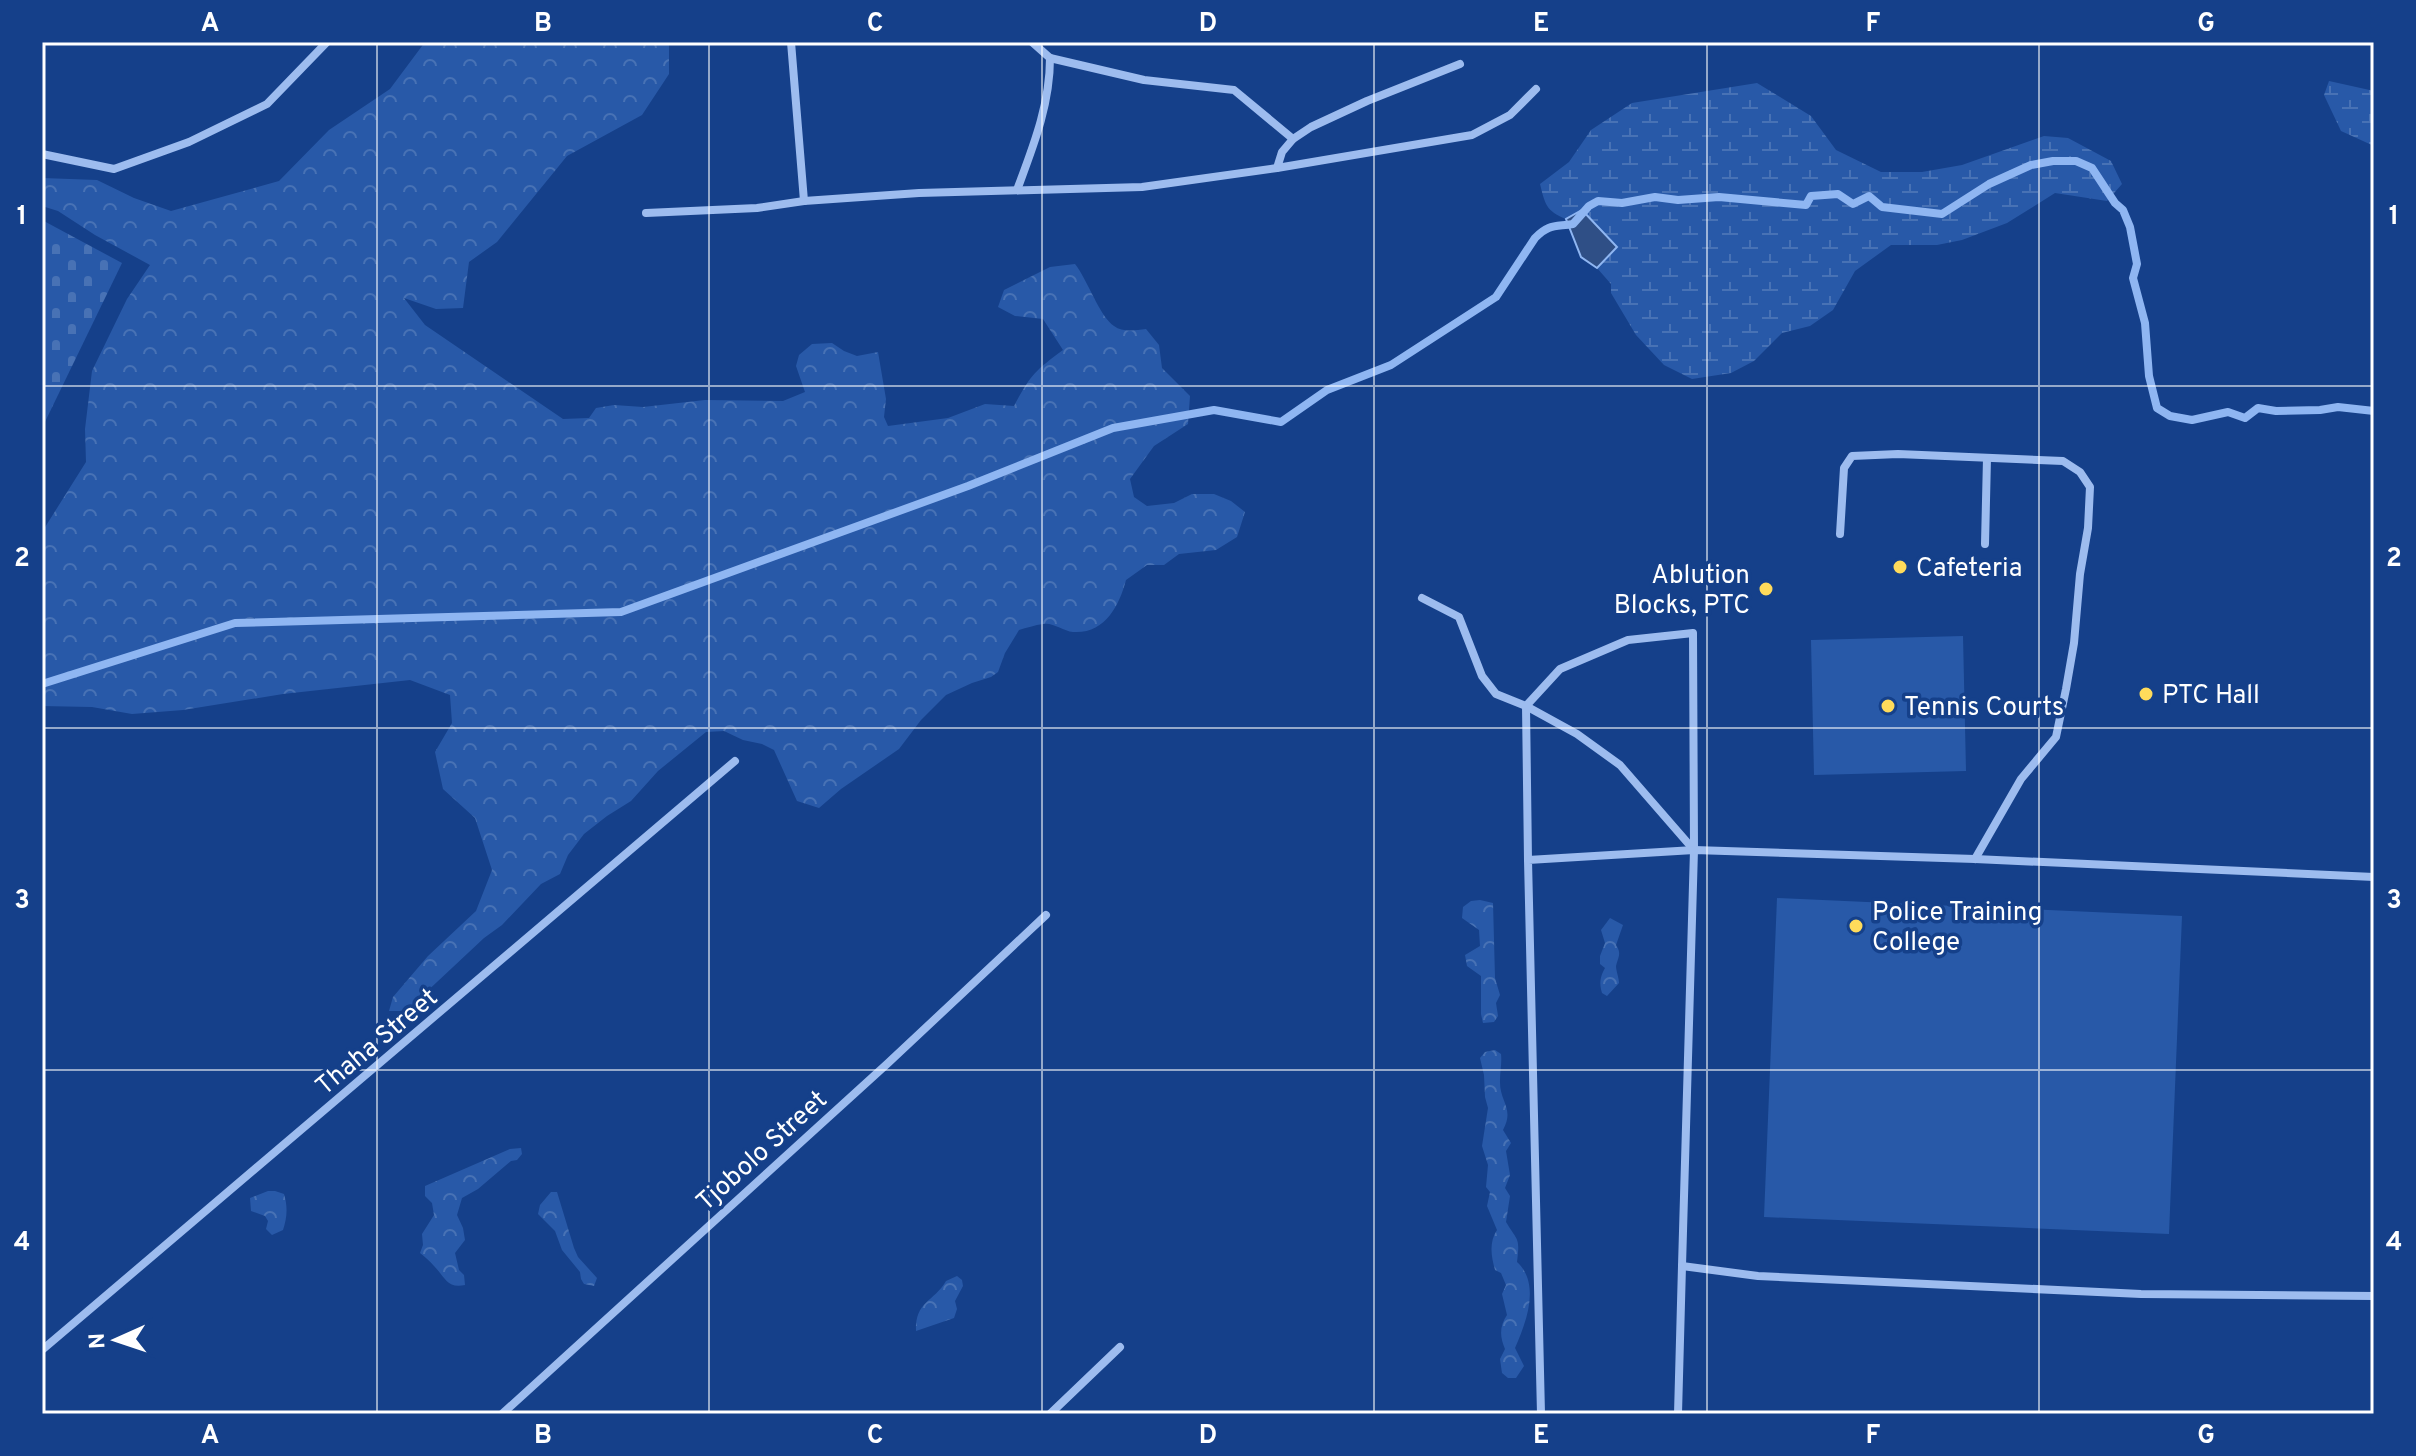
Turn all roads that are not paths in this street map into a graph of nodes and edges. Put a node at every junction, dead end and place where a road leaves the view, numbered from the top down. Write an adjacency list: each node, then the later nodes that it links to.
1 (327, 42): 8 (street)
2 (791, 42): 11 (street)
3 (1032, 42): 4 (street)
4 (1050, 58): 7 (street); 10 (street)
5 (1460, 64): 7 (street)
6 (1536, 89): 9 (street)
7 (1293, 139): 9 (street)
8 (42, 154)
9 (1277, 168): 10 (street)
10 (1017, 190): 11 (street)
11 (804, 201): 12 (street)
12 (646, 213)
13 (1987, 458): 14 (street); 15 (street); 20 (street)
14 (1840, 534)
15 (1985, 544)
16 (1422, 598): 17 (street)
17 (1526, 706): 19 (street); 19 (street); 21 (street)
18 (735, 761): 27 (street, Thaha Street)
19 (1694, 850): 20 (street); 21 (street); 24 (street)
20 (1975, 859): 22 (street)
21 (1528, 860): 30 (street)
22 (2374, 877)
23 (1046, 915): 28 (street, Tjobolo Street)
24 (1682, 1266): 25 (street); 31 (street)
25 (2374, 1296)
26 (1120, 1347): 29 (street)
27 (42, 1350)
28 (502, 1414)
29 (1050, 1414)
30 (1541, 1414)
31 (1678, 1414)

